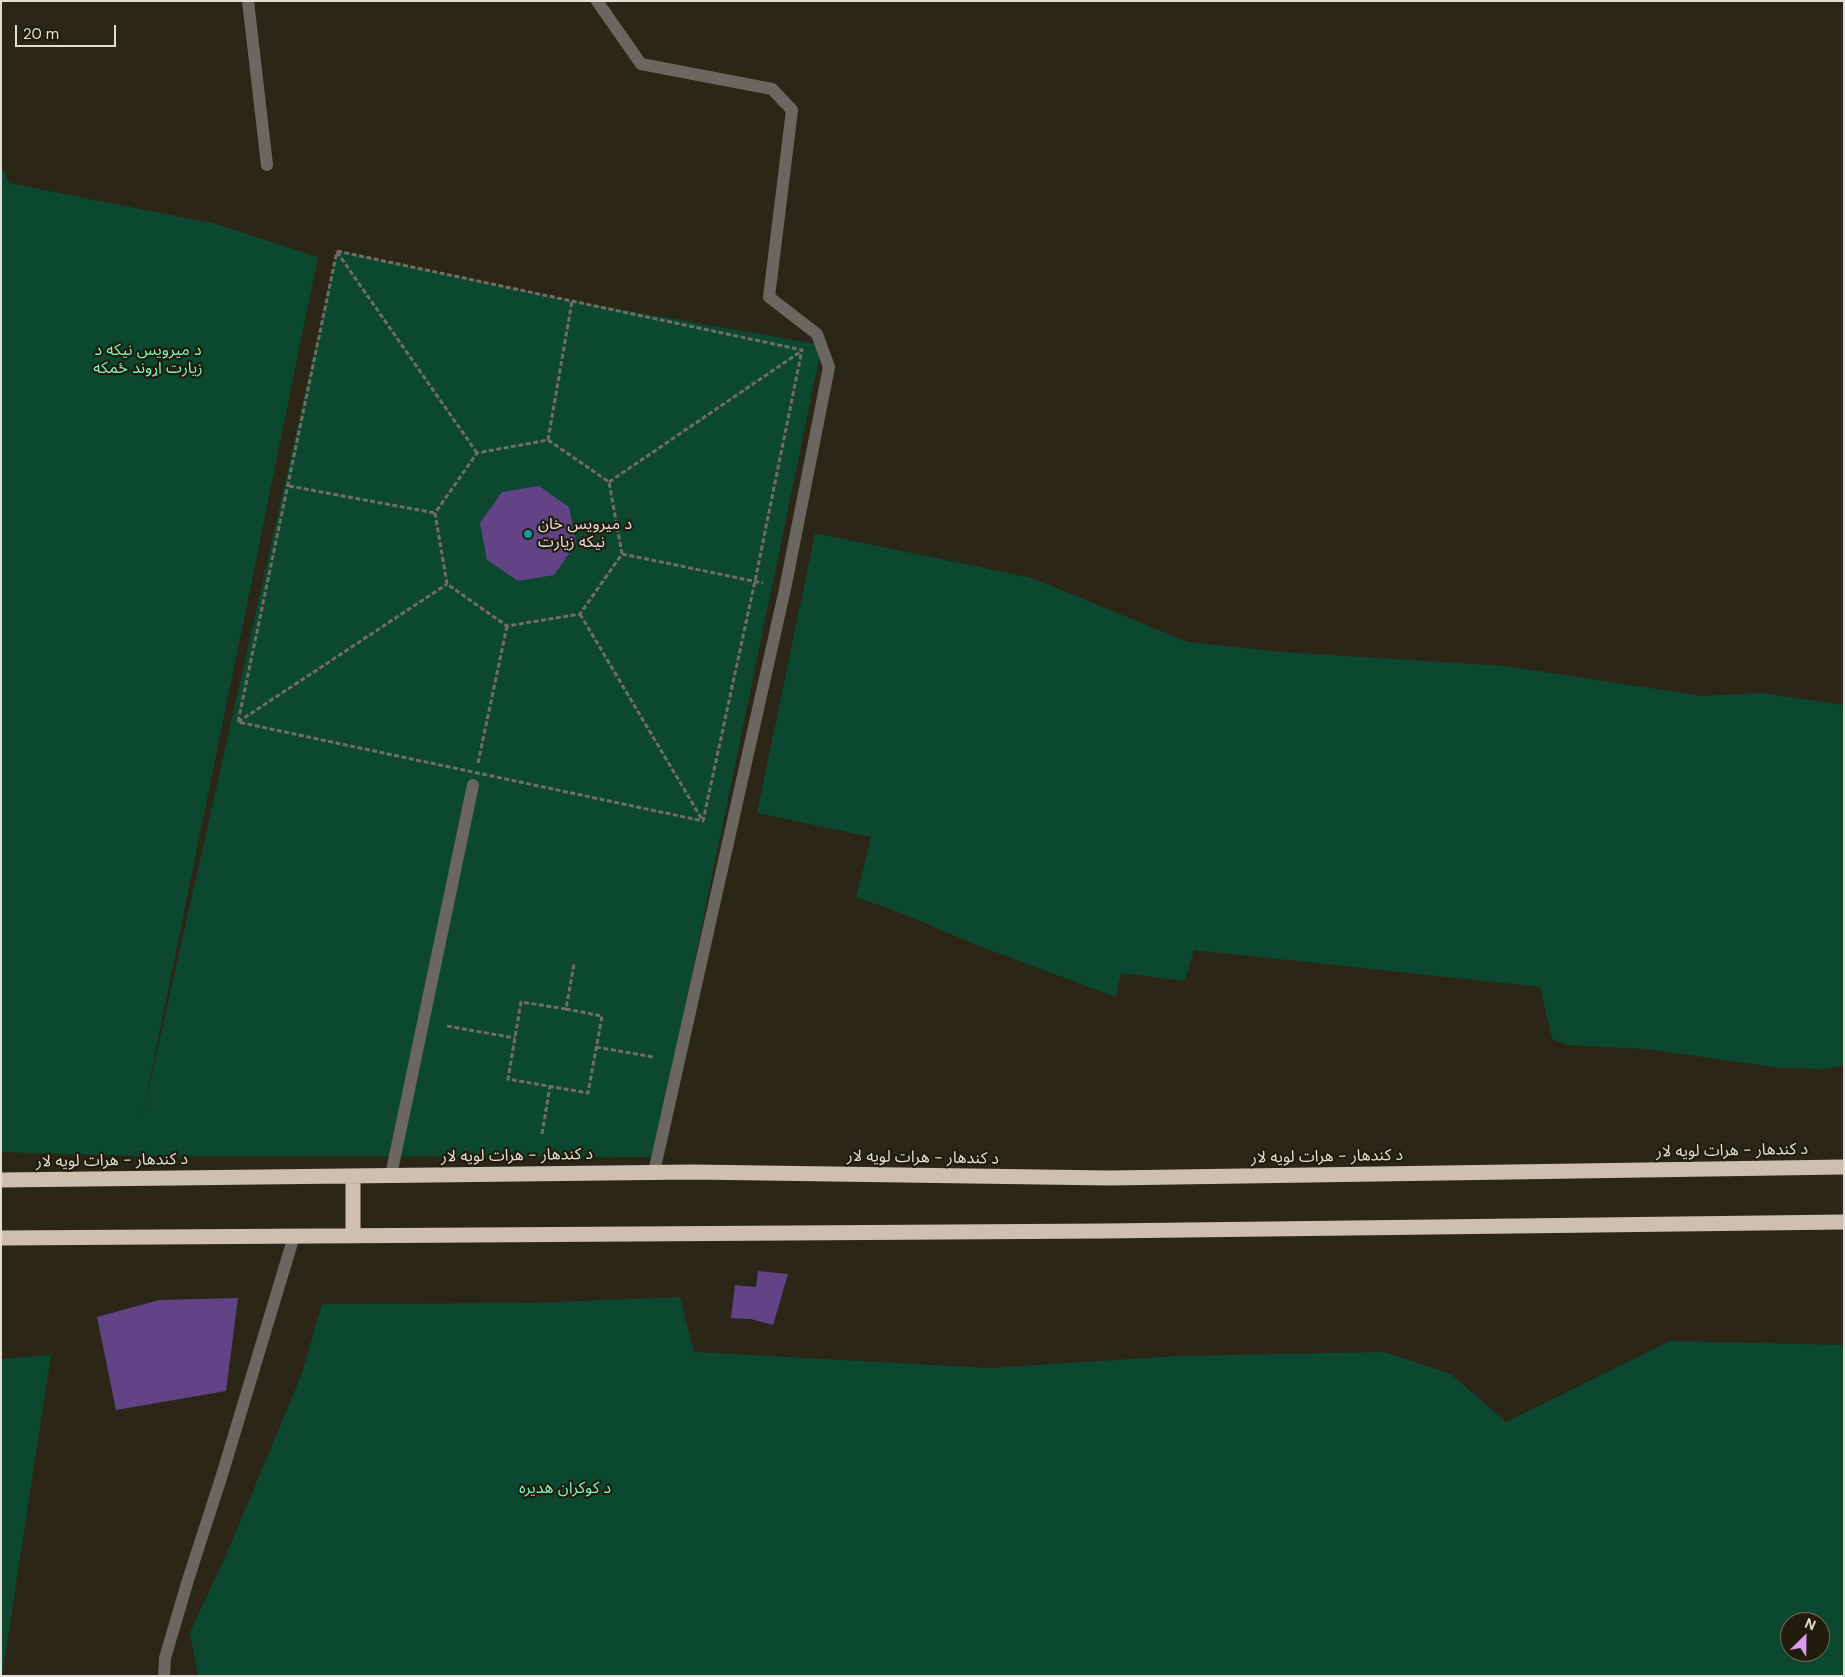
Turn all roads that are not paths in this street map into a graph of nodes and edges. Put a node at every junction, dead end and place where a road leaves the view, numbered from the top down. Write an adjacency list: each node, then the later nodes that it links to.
1 (248, 1): 3 (street)
2 (597, 1): 6 (street)
3 (267, 165)
4 (473, 786): 7 (street)
5 (1844, 1167): 6 (highway, د کندهار - هرات لويه لار)
6 (654, 1172): 7 (highway, د کندهار - هرات لويه لار)
7 (391, 1175): 8 (highway, د کندهار - هرات لويه لار)
8 (353, 1176): 9 (highway, د کندهار - هرات لويه لار); 11 (highway)
9 (1, 1180)
10 (1844, 1222): 11 (highway)
11 (353, 1235): 12 (highway)
12 (294, 1236): 13 (highway); 14 (street)
13 (1, 1238)
14 (164, 1676)

